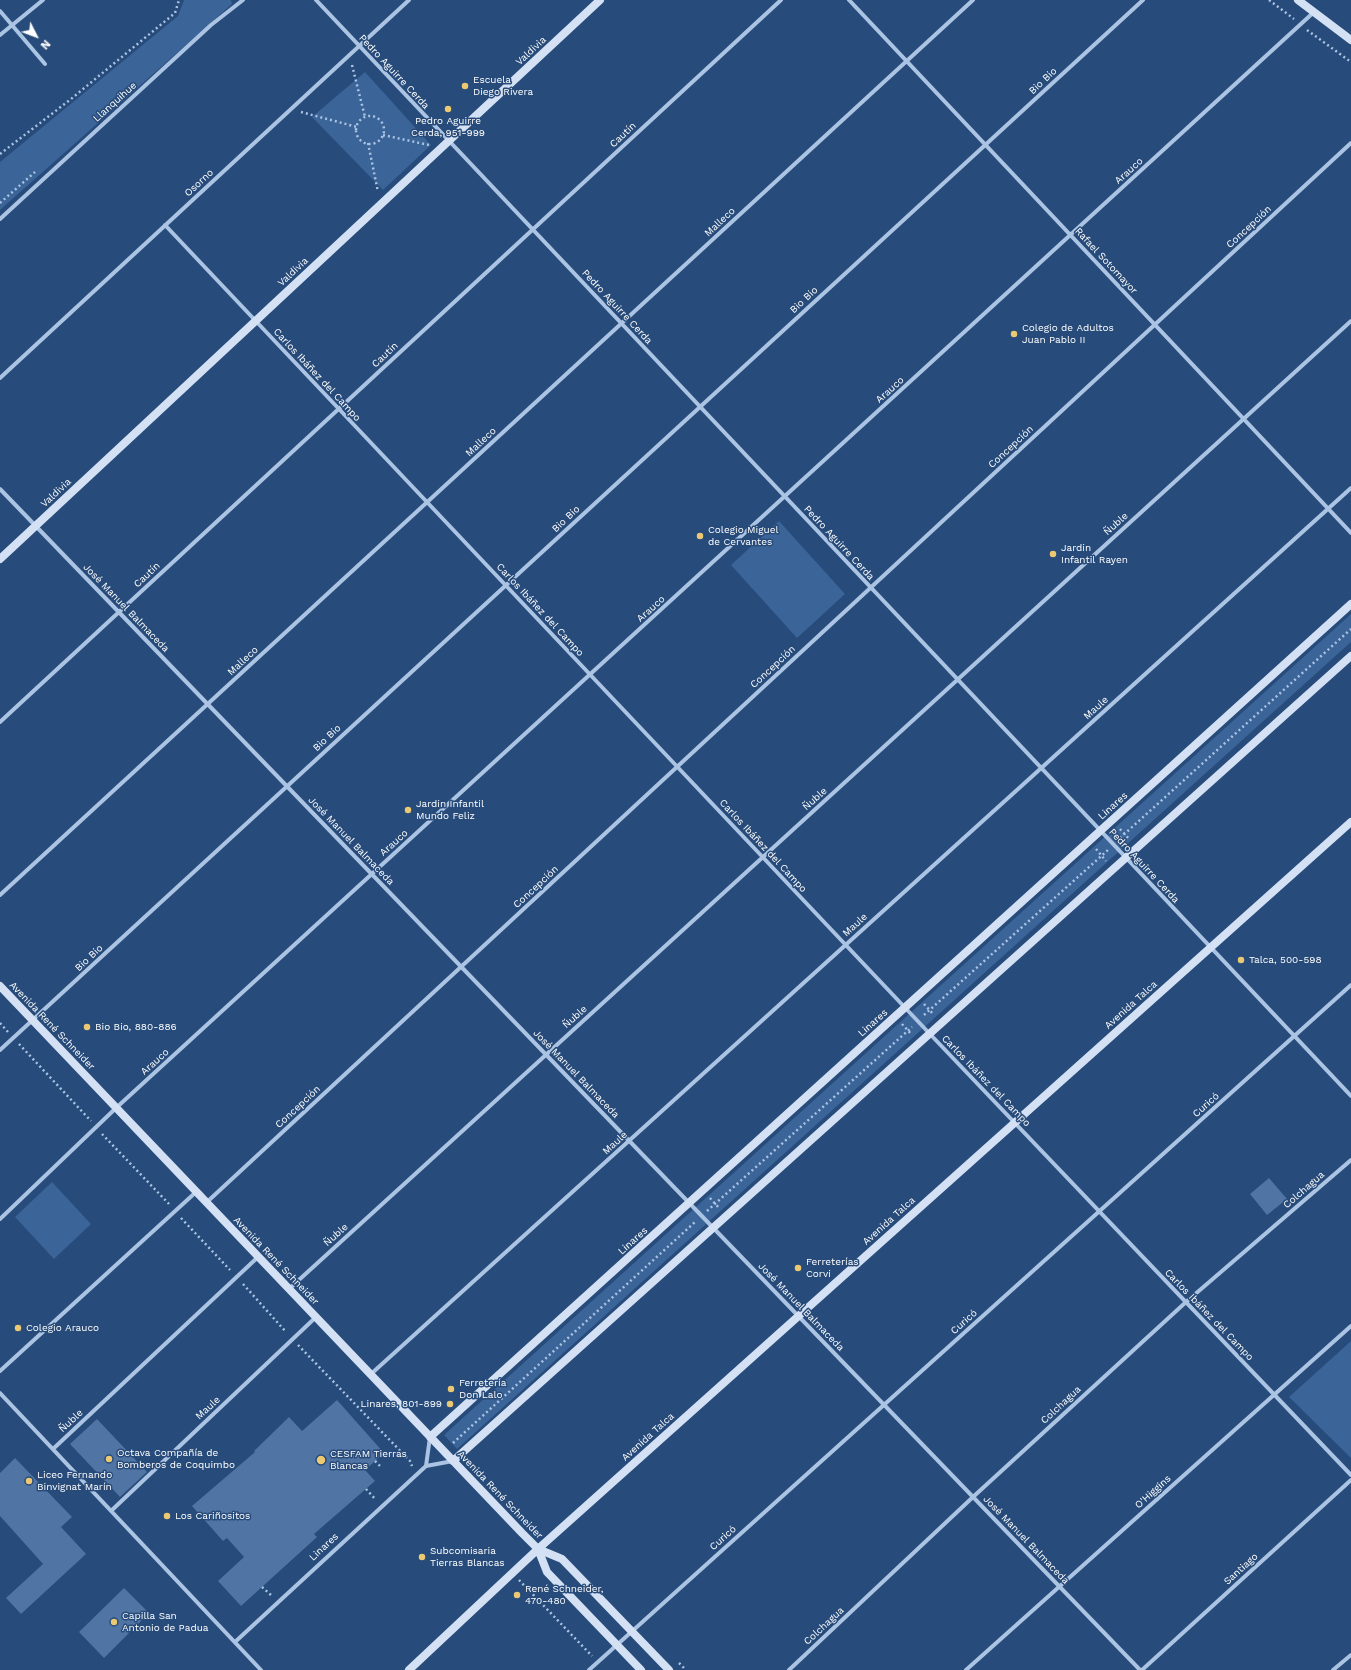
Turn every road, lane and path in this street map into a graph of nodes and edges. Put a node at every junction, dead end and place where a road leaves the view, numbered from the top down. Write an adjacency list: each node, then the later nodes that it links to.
1 (43, 0): 16 (street)
2 (179, 0): 34 (path)
3 (243, 0): 13 (street, Llanquihue)
4 (316, 0): 20 (street, Pedro Aguirre Cerda)
5 (409, 0): 20 (street, Osorno)
6 (600, 0): 29 (main road, Valdivia)
7 (781, 0): 38 (street, Cautín)
8 (850, 0): 22 (street, Rafael Sotomayor)
9 (973, 0): 22 (street, Malleco)
10 (1143, 0): 32 (street, Bio Bio)
11 (1269, 0): 17 (path)
12 (1298, 0): 15 (main road)
13 (235, 2): 36 (street, Llanquihue)
14 (0, 11): 16 (street)
15 (1314, 12): 17 (street, Arauco); 19 (main road)
16 (12, 25): 18 (street); 24 (street)
17 (1301, 25): 23 (path); 39 (street, Arauco)
18 (0, 35)
19 (1351, 40)
20 (359, 46): 21 (street, Osorno); 29 (street, Pedro Aguirre Cerda)
21 (350, 54): 25 (street, Osorno); 26 (path)
22 (907, 61): 32 (street, Rafael Sotomayor); 42 (street, Malleco)
23 (1351, 62)
24 (45, 64)
25 (290, 109): 27 (path); 37 (street, Osorno)
26 (366, 117): 27 (path); 28 (path)
27 (357, 126): 30 (path)
28 (383, 135): 30 (path); 33 (path)
29 (449, 141): 33 (main road, Valdivia); 38 (street, Pedro Aguirre Cerda)
30 (368, 143): 35 (path)
31 (1351, 143): 43 (street, Concepción)
32 (985, 145): 39 (street, Rafael Sotomayor); 45 (street, Bio Bio)
33 (442, 147): 35 (main road, Valdivia)
34 (0, 154)
35 (381, 204): 40 (main road, Valdivia)
36 (0, 219)
37 (165, 226): 40 (street, Carlos Ibáñez del Campo); 44 (street, Osorno)
38 (532, 229): 42 (street, Pedro Aguirre Cerda); 46 (street, Cautín)
39 (1071, 235): 43 (street, Rafael Sotomayor); 50 (street, Arauco)
40 (255, 321): 46 (street, Carlos Ibáñez del Campo); 53 (main road, Valdivia)
41 (1351, 321): 47 (street, Ñuble)
42 (621, 324): 45 (street, Pedro Aguirre Cerda); 51 (street, Malleco)
43 (1155, 325): 47 (street, Rafael Sotomayor); 57 (street, Concepción)
44 (0, 378)
45 (700, 407): 50 (street, Pedro Aguirre Cerda); 56 (street, Bio Bio)
46 (338, 409): 51 (street, Carlos Ibáñez del Campo); 59 (street, Cautín)
47 (1243, 419): 52 (street, Rafael Sotomayor); 63 (street, Ñuble)
48 (1351, 488): 52 (street, Maule)
49 (0, 489): 53 (street, José Manuel Balmaceda)
50 (785, 497): 57 (street, Pedro Aguirre Cerda); 62 (street, Arauco)
51 (427, 503): 56 (street, Carlos Ibáñez del Campo); 64 (street, Malleco)
52 (1328, 509): 54 (street, Rafael Sotomayor); 67 (street, Maule)
53 (36, 526): 55 (main road, Valdivia); 59 (street, José Manuel Balmaceda)
54 (1351, 533)
55 (0, 559)
56 (506, 586): 62 (street, Carlos Ibáñez del Campo); 68 (street, Bio Bio)
57 (871, 588): 63 (street, Pedro Aguirre Cerda); 66 (street, Concepción)
58 (1351, 604): 69 (main road, Linares)
59 (119, 612): 64 (street, José Manuel Balmaceda); 65 (street, Cautín)
60 (1351, 629): 72 (path)
61 (1351, 656): 75 (main road, Linares)
62 (590, 675): 66 (street, Carlos Ibáñez del Campo); 80 (street, Arauco)
63 (957, 680): 67 (street, Pedro Aguirre Cerda); 77 (street, Ñuble)
64 (208, 704): 68 (street, José Manuel Balmaceda); 81 (street, Malleco)
65 (0, 722)
66 (677, 767): 77 (street, Carlos Ibáñez del Campo); 84 (street, Concepción)
67 (1041, 768): 71 (street, Pedro Aguirre Cerda); 82 (street, Maule)
68 (287, 786): 80 (street, José Manuel Balmaceda); 91 (street, Bio Bio)
69 (1112, 820): 71 (main road, Linares); 72 (path)
70 (1351, 822): 83 (main road, Avenida Talca)
71 (1100, 831): 73 (main road, Linares); 74 (street, Pedro Aguirre Cerda)
72 (1125, 834): 74 (path); 75 (path)
73 (1088, 842): 76 (path); 87 (main road, Linares)
74 (1113, 845): 76 (path); 78 (street, Pedro Aguirre Cerda)
75 (1136, 848): 78 (main road, Linares)
76 (1101, 856): 79 (path); 89 (path)
77 (762, 857): 82 (street, Carlos Ibáñez del Campo); 101 (street, Ñuble)
78 (1125, 858): 79 (main road, Linares); 83 (street, Pedro Aguirre Cerda)
79 (1113, 869): 93 (main road, Linares)
80 (372, 874): 84 (street, José Manuel Balmaceda); 103 (street, Arauco)
81 (0, 895)
82 (846, 945): 88 (street, Carlos Ibáñez del Campo); 106 (street, Maule)
83 (1210, 948): 97 (street, Pedro Aguirre Cerda); 104 (main road, Avenida Talca)
84 (461, 967): 101 (street, José Manuel Balmaceda); 110 (street, Concepción)
85 (1351, 985): 97 (street, Curicó)
86 (0, 986): 91 (main road, Avenida René Schneider)
87 (917, 997): 88 (main road, Linares); 89 (path)
88 (905, 1007): 90 (main road, Linares); 92 (street, Carlos Ibáñez del Campo)
89 (930, 1010): 92 (path); 93 (path)
90 (895, 1016): 95 (path); 108 (main road, Linares)
91 (32, 1020): 98 (street, Bio Bio); 103 (main road, Avenida René Schneider)
92 (918, 1021): 95 (path); 96 (street, Carlos Ibáñez del Campo)
93 (942, 1022): 96 (main road, Linares)
94 (0, 1023): 98 (path)
95 (908, 1030): 99 (path); 112 (path)
96 (929, 1033): 99 (main road, Linares); 104 (street, Carlos Ibáñez del Campo)
97 (1294, 1036): 102 (street, Pedro Aguirre Cerda); 114 (street, Curicó)
98 (13, 1038): 100 (street, Bio Bio); 105 (path)
99 (919, 1042): 115 (main road, Linares)
100 (0, 1050)
101 (546, 1054): 106 (street, José Manuel Balmaceda); 121 (street, Ñuble)
102 (1351, 1096)
103 (116, 1108): 105 (street, Arauco); 109 (main road, Avenida René Schneider)
104 (1014, 1123): 114 (street, Carlos Ibáñez del Campo); 123 (main road, Avenida Talca)
105 (96, 1127): 113 (path); 117 (street, Arauco)
106 (629, 1141): 111 (street, José Manuel Balmaceda); 128 (street, Maule)
107 (1351, 1160): 122 (street, Colchagua)
108 (703, 1190): 111 (main road, Linares); 112 (path)
109 (196, 1192): 110 (main road, Avenida René Schneider); 113 (street)
110 (206, 1203): 119 (main road, Avenida René Schneider)
111 (690, 1203): 116 (street, José Manuel Balmaceda); 132 (main road, Linares)
112 (715, 1204): 115 (path); 116 (path)
113 (175, 1211): 120 (path); 127 (street)
114 (1099, 1211): 122 (street, Carlos Ibáñez del Campo); 131 (street, Curicó)
115 (727, 1215): 118 (main road, Linares)
116 (702, 1216): 118 (street, José Manuel Balmaceda); 133 (path)
117 (0, 1219)
118 (713, 1228): 123 (street, José Manuel Balmaceda); 135 (main road, Linares)
119 (258, 1257): 120 (street, Ñuble); 121 (main road, Avenida René Schneider)
120 (236, 1277): 126 (path); 134 (street, Ñuble)
121 (289, 1289): 124 (main road, Avenida René Schneider)
122 (1186, 1302): 130 (street, Carlos Ibáñez del Campo); 142 (street, Colchagua)
123 (798, 1316): 131 (street, José Manuel Balmaceda); 144 (main road, Avenida Talca)
124 (316, 1317): 126 (street, Maule); 128 (main road, Avenida René Schneider)
125 (1351, 1326): 130 (street, O'Higgins)
126 (293, 1339): 139 (path); 143 (street, Maule)
127 (0, 1370)
128 (370, 1374): 132 (main road, Avenida René Schneider)
129 (0, 1393): 134 (street)
130 (1274, 1394): 140 (street, Carlos Ibáñez del Campo); 146 (street, O'Higgins)
131 (884, 1405): 142 (street, José Manuel Balmaceda); 147 (street, Curicó)
132 (430, 1437): 135 (main road, Avenida René Schneider); 138 (street)
133 (453, 1443)
134 (53, 1449): 143 (street)
135 (453, 1460): 138 (street, Linares); 144 (main road, Avenida René Schneider)
136 (375, 1461): 137 (path)
137 (380, 1466)
138 (426, 1466): 139 (street, Linares)
139 (416, 1475): 148 (street, Linares)
140 (1351, 1475)
141 (1351, 1480): 159 (street, Santiago)
142 (973, 1497): 146 (street, José Manuel Balmaceda); 157 (street, Colchagua)
143 (111, 1511): 148 (street)
144 (538, 1549): 145 (main road, Avenida Talca); 147 (main road, Avenida René Schneider); 149 (main road, Avenida René Schneider)
145 (512, 1573): 151 (path); 153 (main road, Avenida Talca)
146 (1059, 1586): 158 (street, O'Higgins); 159 (street, José Manuel Balmaceda)
147 (632, 1632): 149 (street, Curicó); 156 (main road, Avenida René Schneider)
148 (235, 1642): 152 (street)
149 (617, 1645): 151 (street, Curicó); 155 (main road, Avenida René Schneider)
150 (1351, 1655): 160 (street)
151 (597, 1662): 154 (street, Curicó)
152 (261, 1670)
153 (408, 1670)
154 (589, 1670)
155 (641, 1670)
156 (669, 1670)
157 (789, 1670)
158 (966, 1670)
159 (1141, 1670)
160 (1333, 1670)

